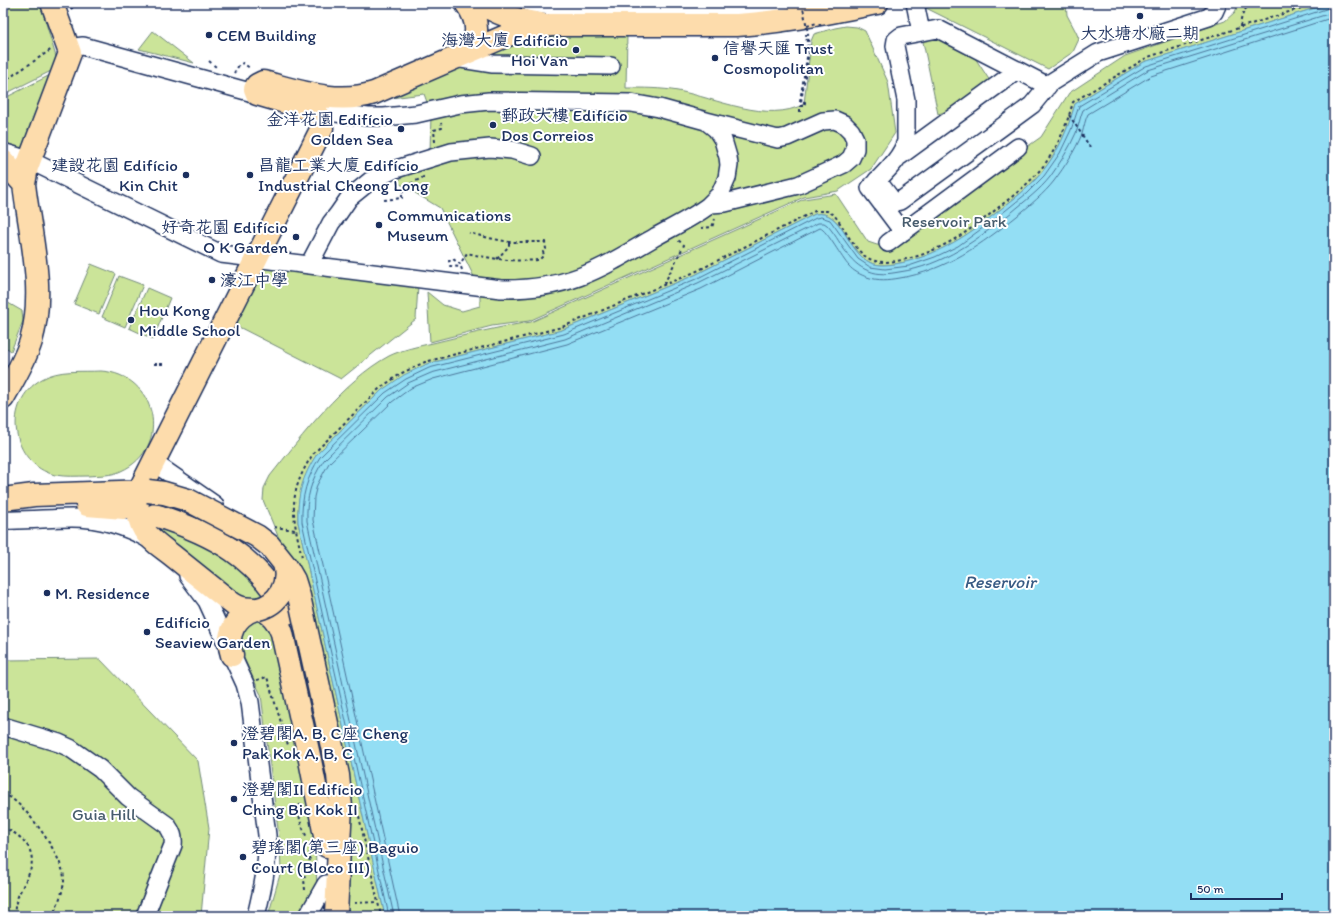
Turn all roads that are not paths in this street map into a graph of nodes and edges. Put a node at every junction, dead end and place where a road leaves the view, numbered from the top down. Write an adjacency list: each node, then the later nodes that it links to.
1 (52, 3): 13 (main road)
2 (466, 3): 14 (main road)
3 (480, 3): 11 (main road)
4 (530, 3): 8 (street)
5 (877, 3): 10 (main road)
6 (915, 3): 12 (street)
7 (1218, 3): 17 (street)
8 (665, 7): 9 (street)
9 (687, 7): 10 (street)
10 (800, 10): 11 (main road)
11 (551, 25): 14 (main road)
12 (921, 32): 16 (street); 21 (street)
13 (68, 47): 18 (street); 25 (main road)
14 (456, 57): 15 (street); 18 (main road)
15 (611, 66)
16 (1018, 70): 17 (street); 21 (street)
17 (1048, 86): 27 (street)
18 (257, 94): 19 (main road)
19 (312, 110): 20 (street); 32 (main road)
20 (706, 121): 29 (street); 29 (street)
21 (913, 137): 27 (street)
22 (1018, 147): 30 (street)
23 (3, 152): 25 (street)
24 (532, 156): 33 (street)
25 (29, 160): 28 (main road); 32 (street)
26 (3, 161): 28 (main road)
27 (878, 180): 30 (street)
28 (24, 184): 34 (main road)
29 (714, 209): 33 (street)
30 (903, 232): 31 (street)
31 (888, 243)
32 (256, 259): 33 (street); 35 (main road)
33 (309, 265)
34 (3, 398)
35 (154, 462): 36 (main road); 40 (street)
36 (144, 491): 37 (main road); 43 (main road); 44 (main road, bridge)
37 (3, 499): 38 (main road)
38 (34, 507): 39 (main road); 42 (main road)
39 (124, 508)
40 (222, 510)
41 (155, 516): 48 (main road)
42 (5, 517): 43 (street)
43 (163, 548): 45 (main road); 46 (street)
44 (281, 559): 45 (main road, bridge); 48 (main road, bridge)
45 (257, 609): 46 (main road); 48 (main road)
46 (232, 655): 51 (street)
47 (3, 726): 50 (street)
48 (321, 845): 49 (main road); 49 (main road)
49 (324, 912)
50 (145, 916)
51 (256, 916)

